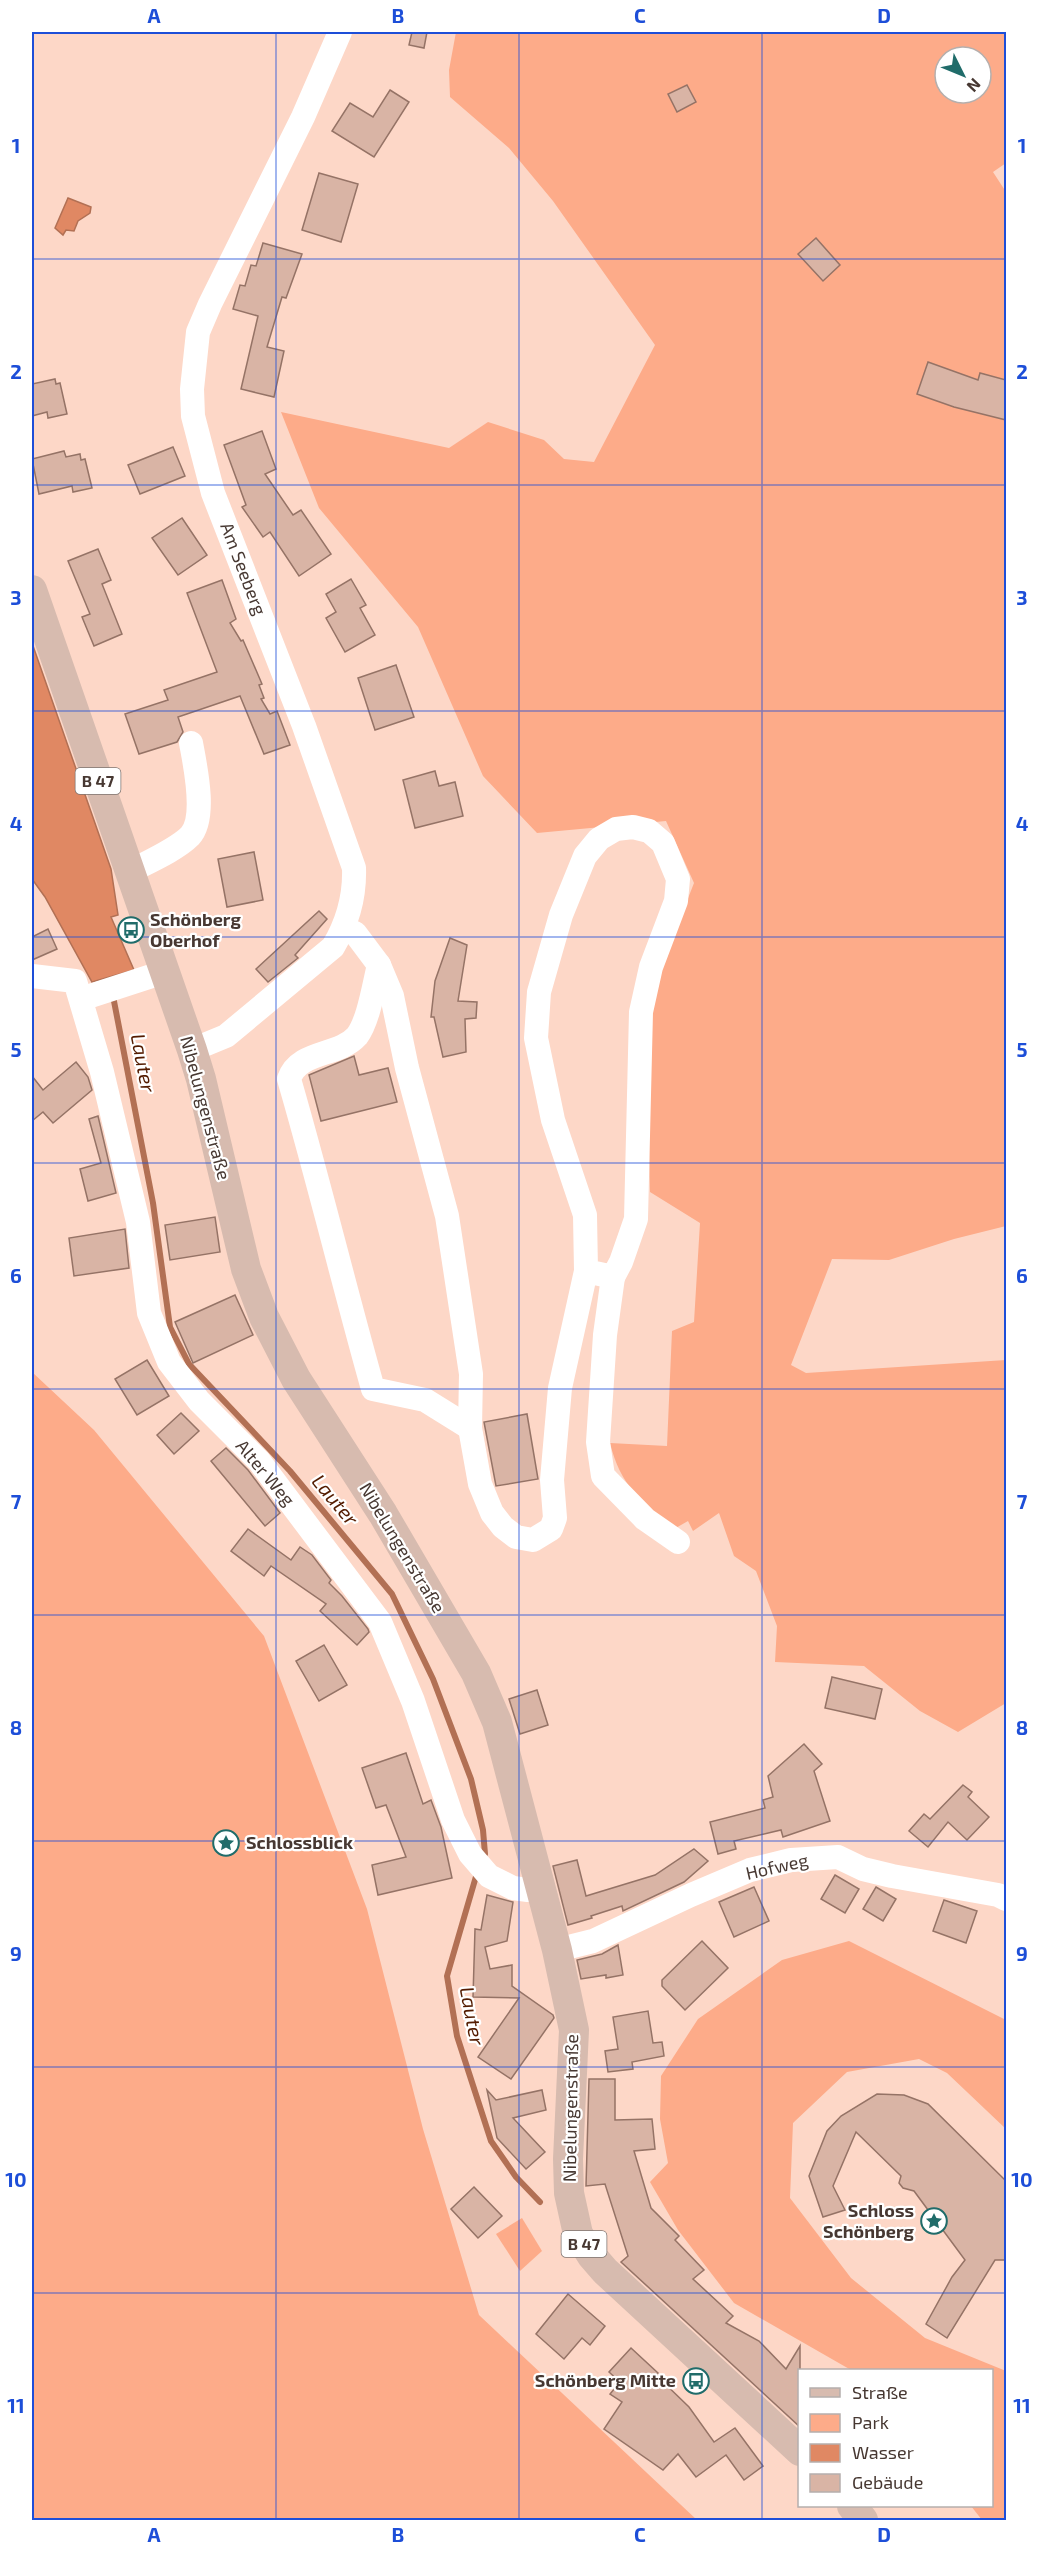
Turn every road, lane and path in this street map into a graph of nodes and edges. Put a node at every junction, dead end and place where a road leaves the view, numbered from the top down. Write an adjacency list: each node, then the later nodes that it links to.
1 (340, 32): 5 (street, Am Seeberg)
2 (32, 590): 4 (main road, Nibelungenstraße / B 47)
3 (191, 743): 4 (street)
4 (129, 872): 8 (main road, Nibelungenstraße / B 47)
5 (344, 928): 6 (street); 10 (street, Am Seeberg)
6 (379, 965): 13 (street); 13 (street)
7 (32, 976): 9 (street)
8 (152, 976): 9 (street); 10 (main road, Nibelungenstraße / B 47)
9 (85, 997): 15 (street, Alter Weg)
10 (192, 1050): 15 (main road, Nibelungenstraße / B 47)
11 (586, 1271): 12 (street); 12 (street); 13 (street)
12 (613, 1277): 14 (street)
13 (470, 1428)
14 (678, 1542)
15 (540, 1888): 17 (main road, Nibelungenstraße / B 47)
16 (1006, 1899): 17 (street, Hofweg)
17 (557, 1950): 18 (main road, Nibelungenstraße / B 47)
18 (798, 2449)
19 (853, 2507): 20 (main road)
20 (863, 2520)

